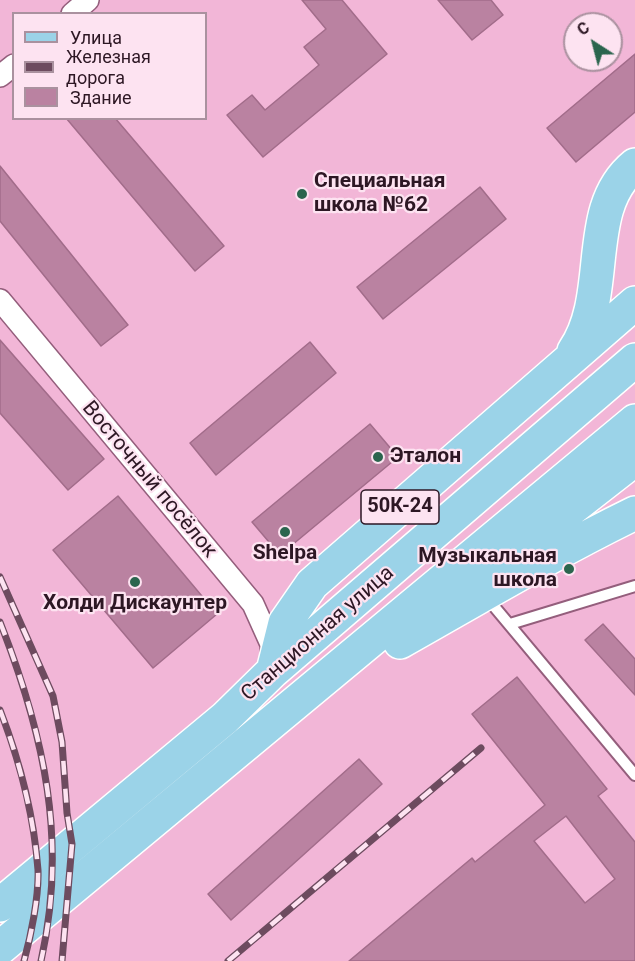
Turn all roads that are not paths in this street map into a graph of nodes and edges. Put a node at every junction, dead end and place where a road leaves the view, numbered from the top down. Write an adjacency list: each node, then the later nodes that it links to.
1 (88, 0): 2 (street)
2 (74, 12)
3 (12, 67): 4 (street)
4 (0, 76)
5 (635, 165): 9 (main road, 50К-24)
6 (0, 300): 17 (street, Восточный посёлок)
7 (635, 303): 9 (main road)
8 (635, 360): 17 (main road, Станционная улица)
9 (562, 367): 17 (main road, 50К-24)
10 (635, 421): 20 (main road, Станционная улица)
11 (635, 459): 16 (main road)
12 (635, 513): 14 (main road)
13 (635, 586): 15 (lane)
14 (485, 596): 15 (lane); 16 (main road)
15 (510, 624): 19 (lane)
16 (400, 642): 20 (main road)
17 (273, 671): 18 (main road, Станционная улица)
18 (159, 772): 20 (main road); 21 (main road, Станционная улица)
19 (635, 775)
20 (183, 798): 22 (main road, Станционная улица)
21 (0, 905)
22 (0, 948)

